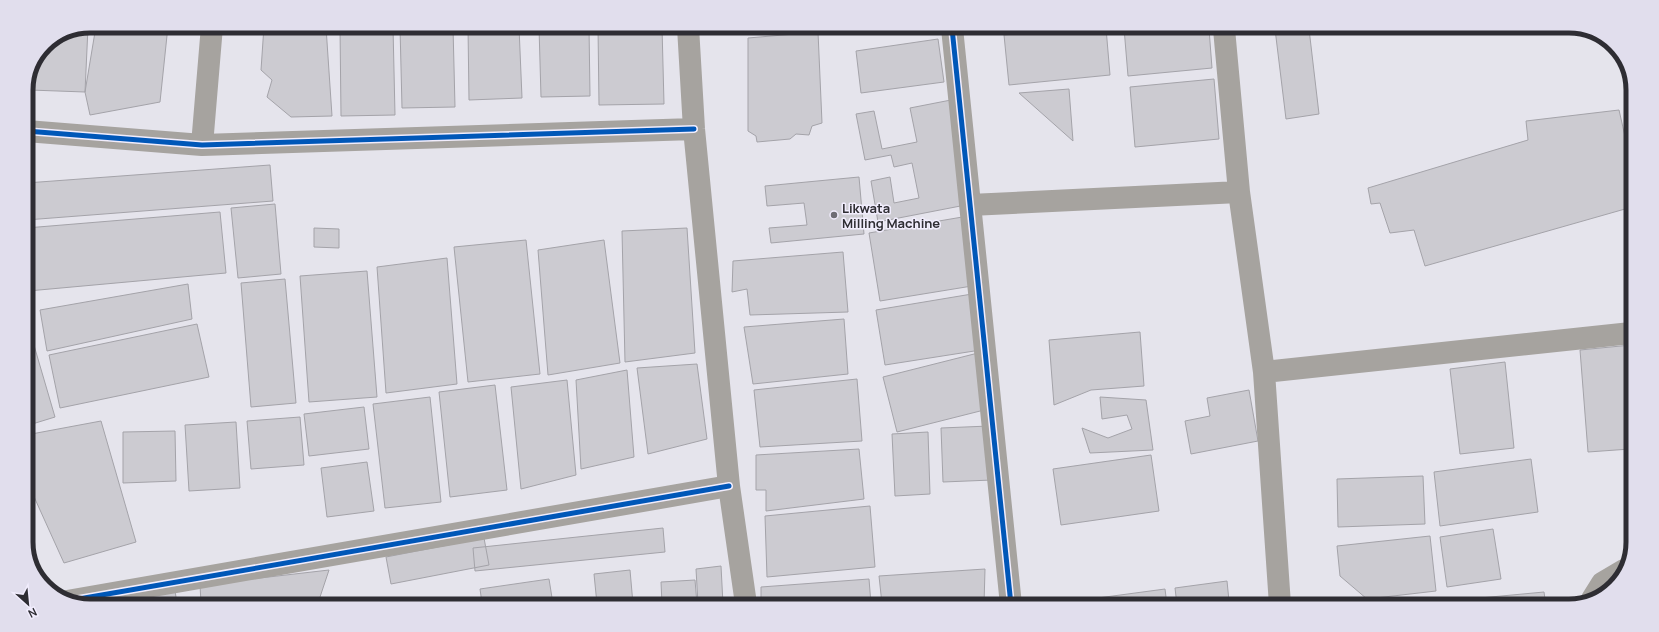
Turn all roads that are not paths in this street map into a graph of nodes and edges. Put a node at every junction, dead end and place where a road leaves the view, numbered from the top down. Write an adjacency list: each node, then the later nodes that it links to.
1 (211, 33): 7 (street)
2 (688, 33): 5 (street)
3 (953, 33): 9 (street)
4 (1224, 33): 8 (street)
5 (694, 129): 7 (street); 12 (street)
6 (33, 131): 7 (street)
7 (202, 144)
8 (1239, 192): 9 (street); 11 (street)
9 (970, 205): 17 (street)
10 (1626, 334): 11 (street)
11 (1264, 372): 18 (street)
12 (729, 486): 15 (street); 16 (street)
13 (1615, 575): 14 (street)
14 (1597, 591)
15 (81, 599)
16 (745, 599)
17 (1009, 599)
18 (1280, 599)

